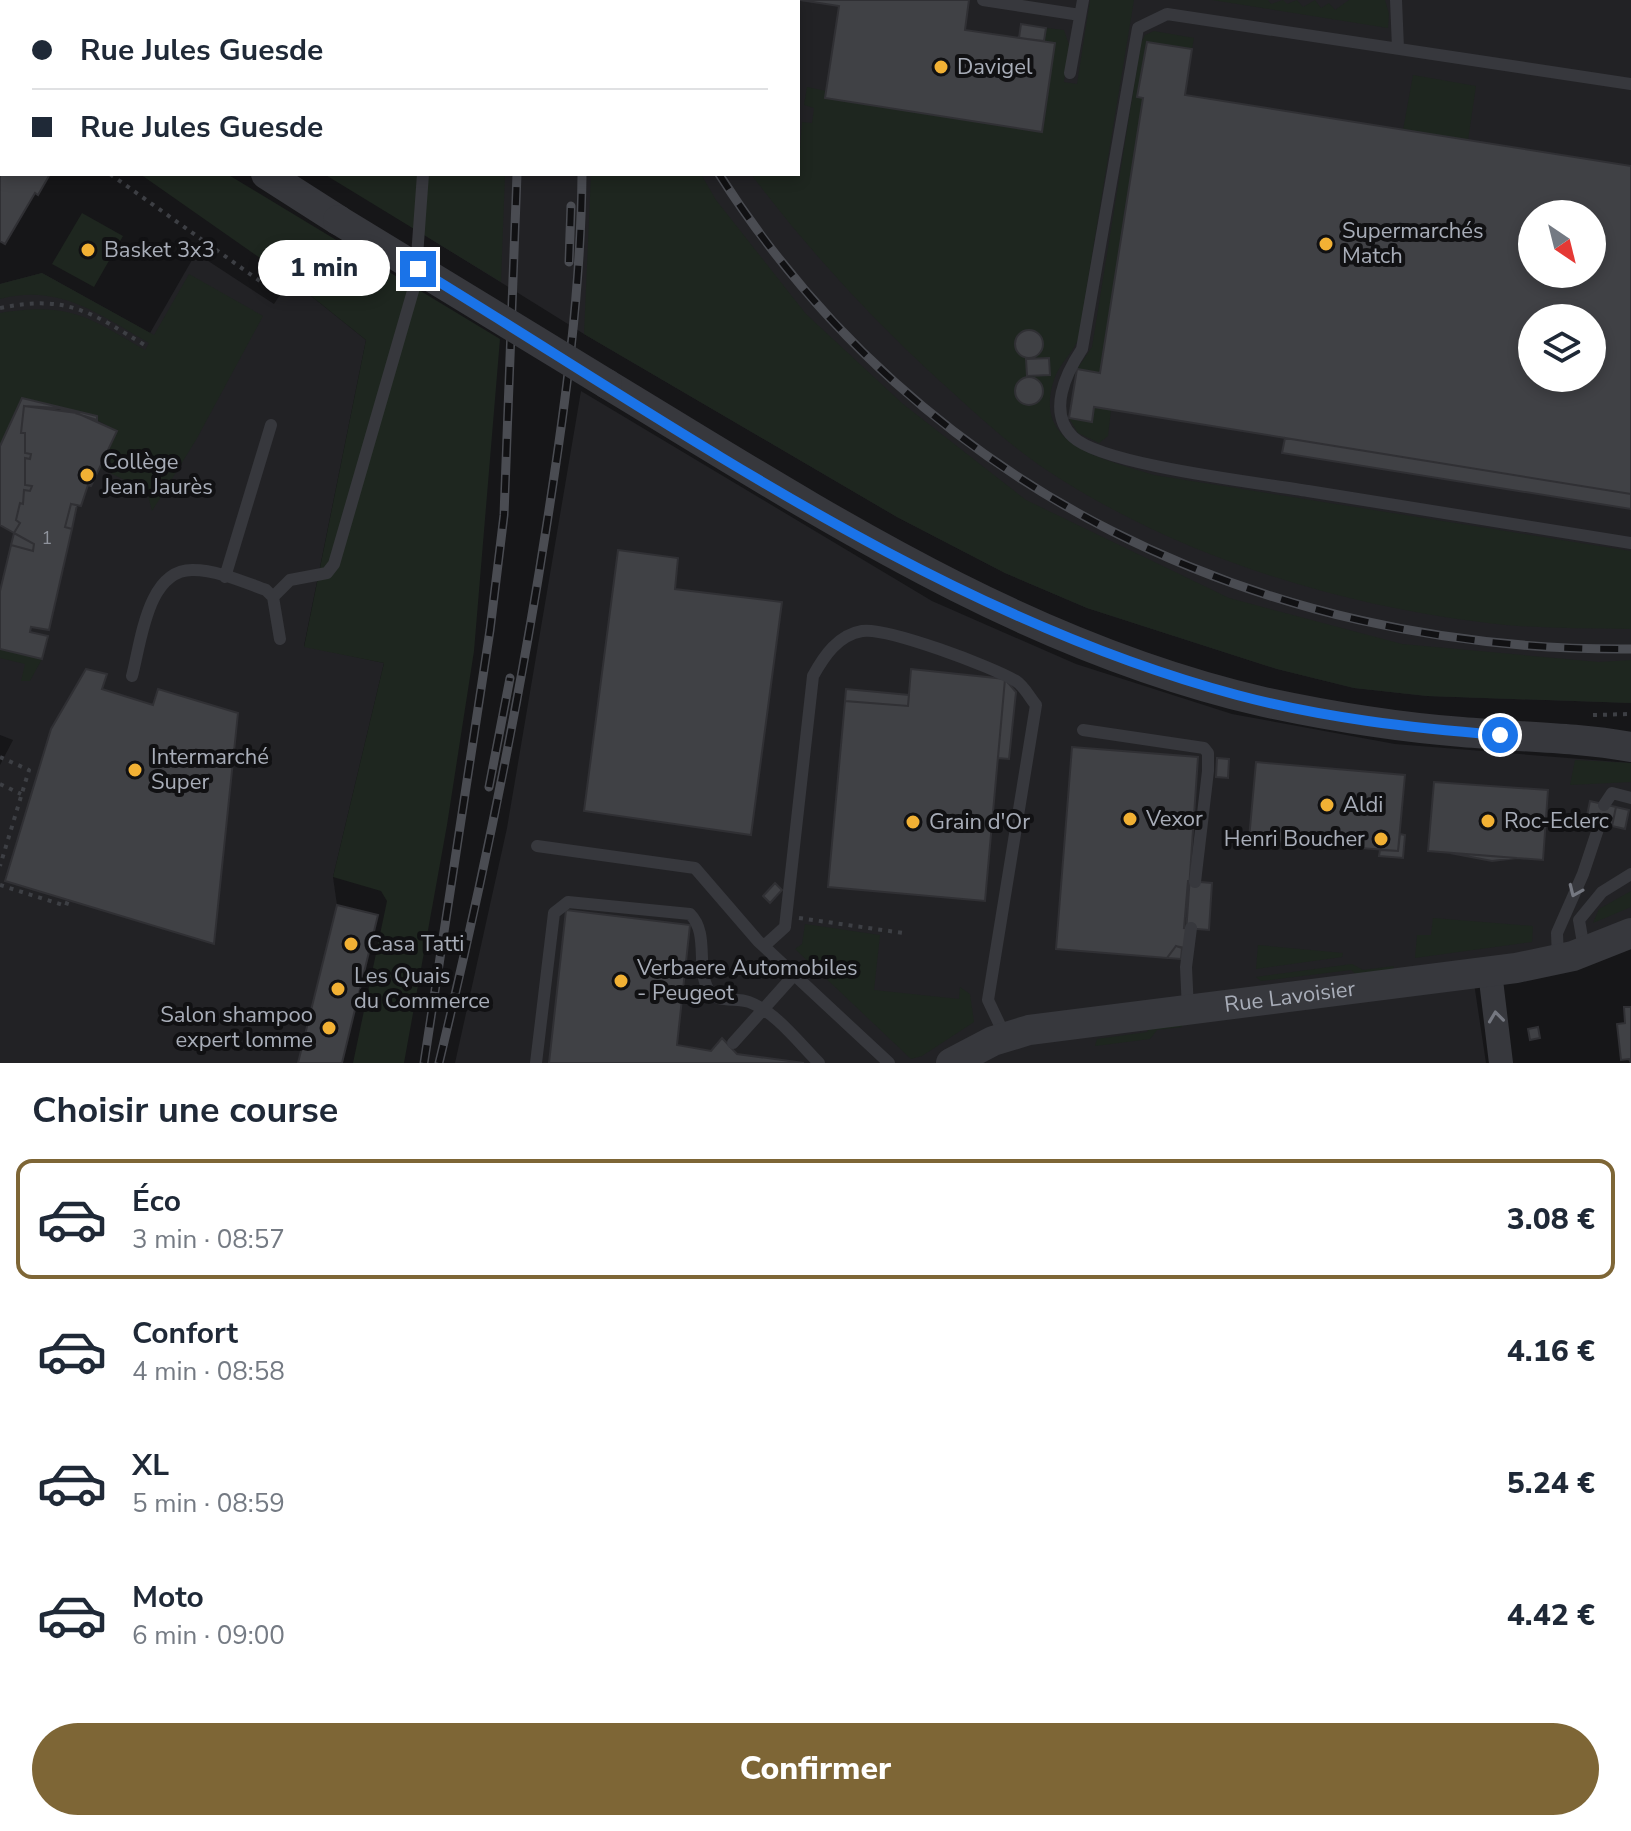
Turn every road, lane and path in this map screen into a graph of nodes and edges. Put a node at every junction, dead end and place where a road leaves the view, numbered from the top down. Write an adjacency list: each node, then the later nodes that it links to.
1 (983, 0): 4 (lane)
2 (1083, 0): 4 (lane)
3 (1396, 0): 5 (lane)
4 (1080, 15): 6 (lane)
5 (1398, 48): 7 (lane); 15 (lane)
6 (1070, 73)
7 (1631, 84)
8 (113, 176): 11 (path)
9 (269, 176): 23 (street, bridge)
10 (423, 176): 17 (lane)
11 (264, 284)
12 (0, 308): 13 (path)
13 (148, 347)
14 (271, 425): 16 (lane)
15 (1631, 543)
16 (225, 577): 17 (lane); 19 (lane)
17 (273, 597): 18 (lane)
18 (280, 639)
19 (132, 676)
20 (1631, 714): 21 (path)
21 (1588, 715)
22 (1083, 730): 34 (lane)
23 (1623, 744)
24 (2, 757): 25 (path); 27 (path)
25 (0, 764)
26 (0, 784): 27 (path)
27 (21, 794): 32 (path)
28 (1631, 798): 29 (lane)
29 (1604, 805)
30 (1600, 823): 42 (lane, one-way to 42)
31 (537, 846): 41 (lane)
32 (0, 866)
33 (1631, 874): 42 (lane)
34 (1195, 882)
35 (0, 885): 36 (path)
36 (68, 900)
37 (786, 916): 39 (path); 41 (lane); 47 (lane)
38 (1191, 928): 46 (lane)
39 (903, 933)
40 (1631, 933): 42 (street, Rue Lavoisier)
41 (764, 946): 44 (lane)
42 (1571, 956): 43 (street, Rue Lavoisier)
43 (1490, 972): 46 (street, Rue Lavoisier); 53 (street, one-way to 43)
44 (794, 975): 45 (lane); 51 (lane)
45 (764, 1009): 48 (lane); 49 (lane); 50 (lane)
46 (1188, 1010): 47 (street, Rue Lavoisier)
47 (1005, 1036): 52 (street, Rue Lavoisier)
48 (733, 1043)
49 (536, 1063)
50 (819, 1063)
51 (889, 1063)
52 (951, 1063)
53 (1501, 1063)

